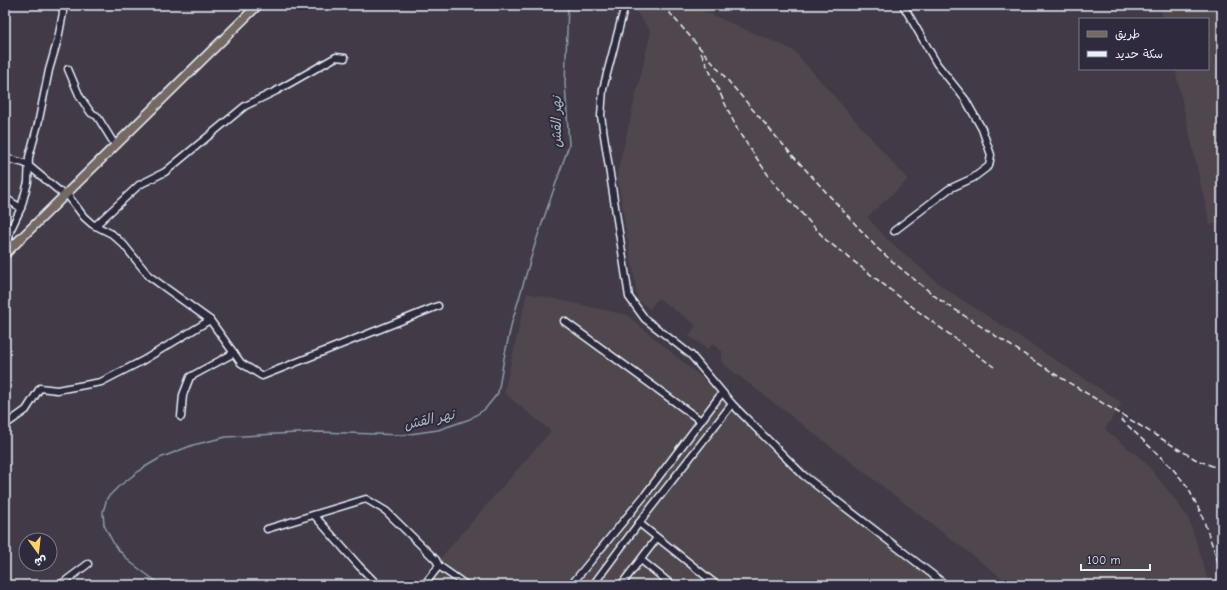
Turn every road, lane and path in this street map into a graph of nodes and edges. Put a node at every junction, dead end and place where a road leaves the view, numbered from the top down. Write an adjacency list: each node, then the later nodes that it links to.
1 (62, 5): 9 (street)
2 (258, 5): 7 (main road)
3 (625, 5): 22 (street)
4 (903, 5): 14 (street)
5 (345, 58): 13 (street)
6 (68, 69): 7 (street)
7 (115, 145): 10 (main road)
8 (5, 158): 9 (street)
9 (29, 166): 10 (street); 12 (street)
10 (65, 194): 13 (street); 17 (main road)
11 (5, 198): 12 (street)
12 (21, 208): 16 (street)
13 (95, 226): 19 (street)
14 (894, 231)
15 (5, 234): 16 (street)
16 (8, 240): 17 (street)
17 (6, 253)
18 (438, 306): 21 (street)
19 (210, 320): 21 (street); 26 (street)
20 (564, 321): 25 (street)
21 (234, 353): 24 (street)
22 (722, 393): 23 (street); 25 (street)
23 (732, 404): 28 (street); 43 (street)
24 (182, 417)
25 (702, 421): 38 (street)
26 (5, 425)
27 (314, 515): 29 (street); 33 (street); 35 (street)
28 (639, 523): 30 (street); 39 (street)
29 (267, 529)
30 (657, 538): 31 (street); 42 (street)
31 (641, 560): 40 (street); 41 (street)
32 (88, 564): 34 (street)
33 (439, 566): 36 (street); 37 (street)
34 (60, 585)
35 (378, 585)
36 (424, 585)
37 (466, 585)
38 (571, 585)
39 (593, 585)
40 (621, 585)
41 (672, 585)
42 (717, 585)
43 (946, 585)

